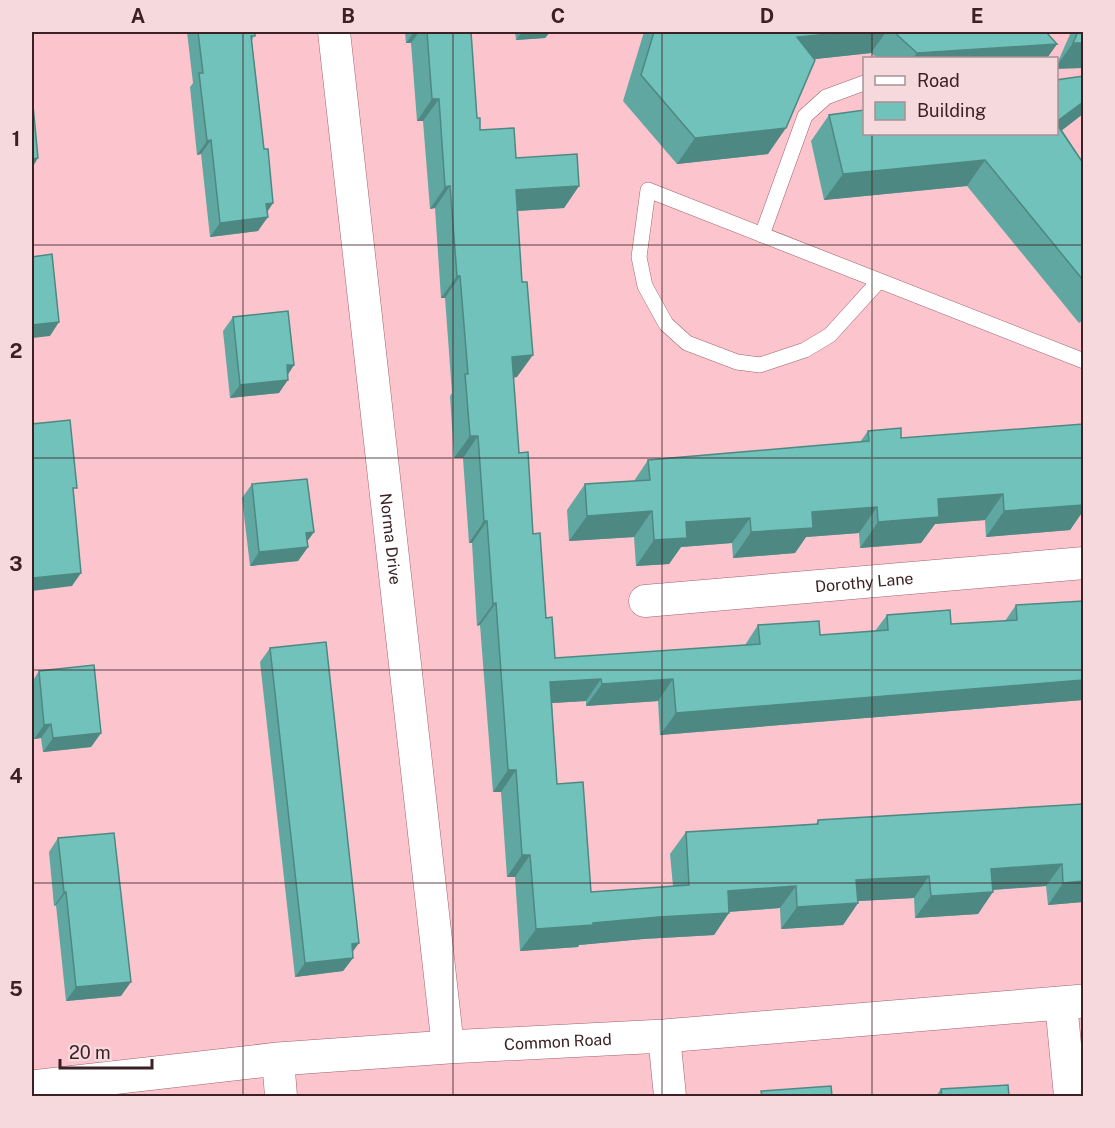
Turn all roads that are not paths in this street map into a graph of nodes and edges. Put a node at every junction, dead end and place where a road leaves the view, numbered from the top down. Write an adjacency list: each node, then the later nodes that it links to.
1 (334, 32): 10 (street, Norma Drive)
2 (863, 83): 3 (lane)
3 (762, 235): 4 (lane); 4 (lane)
4 (878, 282): 5 (lane)
5 (1083, 361)
6 (1083, 563): 7 (street, Dorothy Lane)
7 (645, 601)
8 (1072, 1002): 9 (street, Common Road); 15 (street)
9 (664, 1036): 10 (street, Common Road); 14 (street)
10 (448, 1047): 11 (street, Common Road)
11 (278, 1059): 12 (street, Common Road); 13 (street)
12 (32, 1087)
13 (281, 1096)
14 (670, 1096)
15 (1070, 1096)

